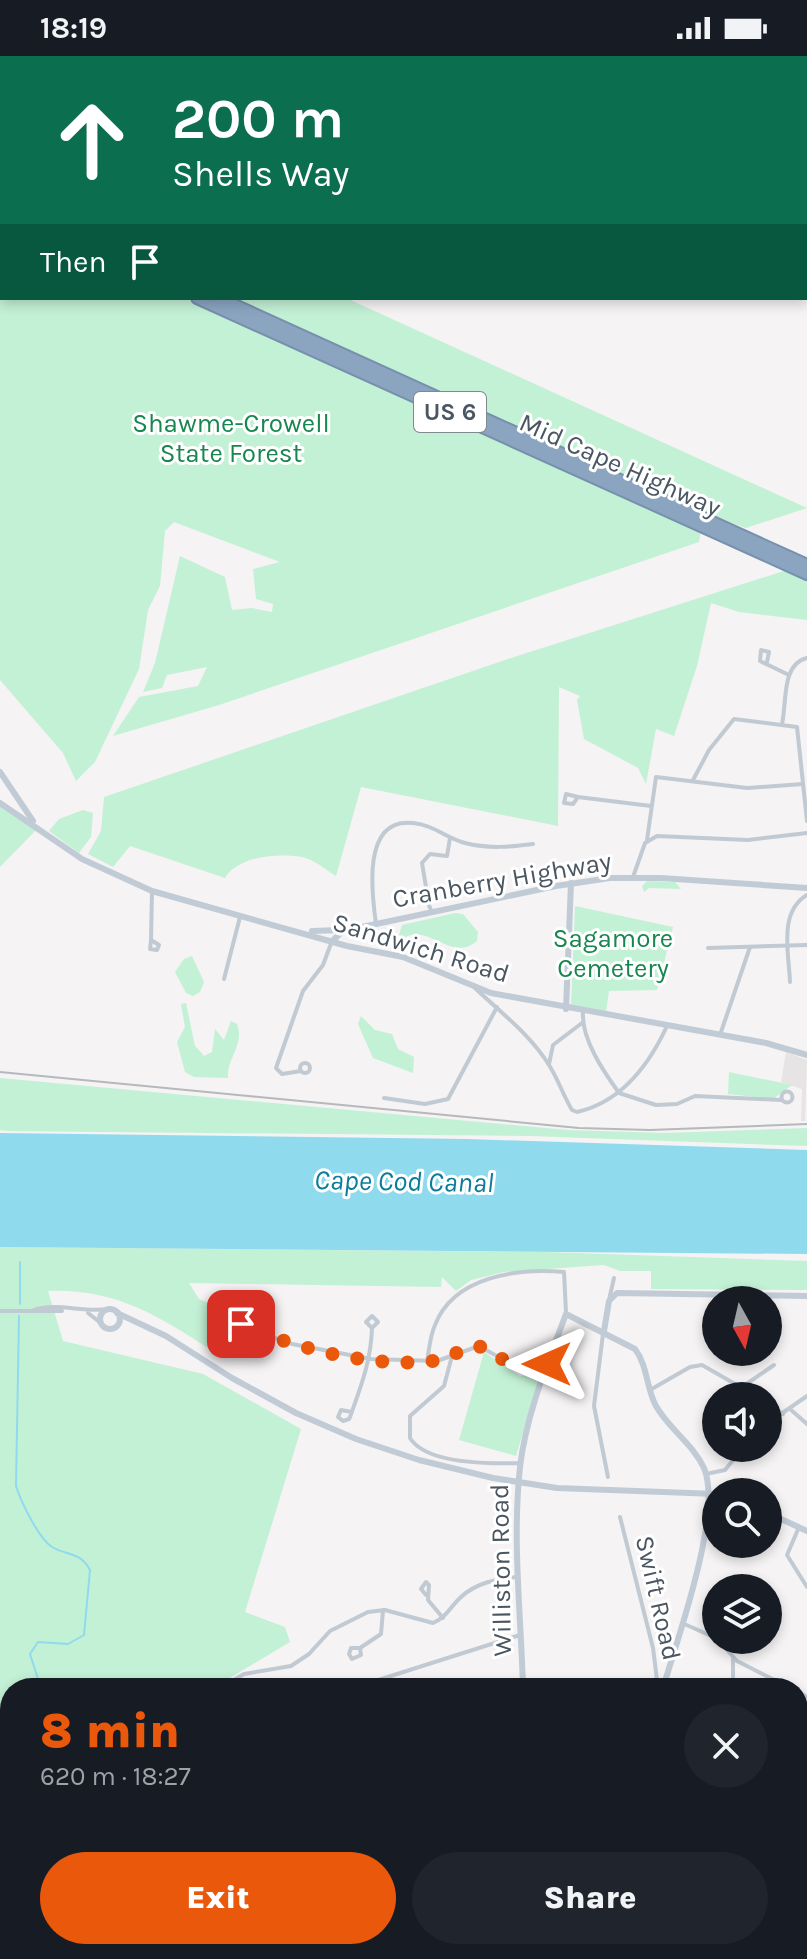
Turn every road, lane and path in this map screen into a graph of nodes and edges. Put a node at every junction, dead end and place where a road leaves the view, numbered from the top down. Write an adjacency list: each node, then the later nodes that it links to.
1 (201, 300): 4 (highway, Mid Cape Highway / US 6)
2 (223, 300): 3 (highway, Mid Cape Highway / US 6)
3 (807, 565)
4 (807, 574)
5 (807, 658): 7 (street)
6 (767, 662): 7 (street)
7 (789, 675): 8 (street)
8 (782, 724): 9 (street); 12 (street)
9 (797, 727): 10 (street); 13 (street)
10 (807, 727)
11 (1, 777): 14 (main road); 19 (main road)
12 (693, 780): 13 (street); 17 (street)
13 (803, 784): 18 (street)
14 (0, 791)
15 (578, 797): 17 (street)
16 (0, 803): 19 (main road, Sandwich Road)
17 (651, 806): 22 (street)
18 (807, 821)
19 (37, 827): 28 (main road, Sandwich Road)
20 (807, 833): 22 (street)
21 (450, 838): 23 (street); 31 (street); 33 (street)
22 (647, 840): 24 (street)
23 (533, 844)
24 (633, 877): 25 (main road, Cranberry Highway); 26 (main road, Cranberry Highway)
25 (571, 883): 31 (main road, Cranberry Highway); 46 (main road)
26 (793, 887): 27 (main road, Cranberry Highway); 30 (street)
27 (807, 888)
28 (152, 891): 32 (main road, Sandwich Road); 36 (street)
29 (807, 895): 30 (street)
30 (797, 901): 39 (street)
31 (432, 912): 33 (main road, Cranberry Highway)
32 (240, 914): 34 (main road, Sandwich Road); 42 (street)
33 (376, 924): 35 (main road, Cranberry Highway)
34 (300, 930): 35 (main road, Cranberry Highway); 37 (main road, Sandwich Road)
35 (349, 930): 37 (main road, Cranberry Highway)
36 (151, 940)
37 (332, 941): 44 (main road, Sandwich Road); 55 (street)
38 (807, 945): 39 (street)
39 (788, 946): 40 (street); 43 (street)
40 (750, 947): 41 (street); 50 (street)
41 (708, 948)
42 (224, 979)
43 (790, 982)
44 (475, 988): 45 (street); 46 (main road, Sandwich Road)
45 (497, 1007): 51 (street); 57 (street)
46 (566, 1009): 47 (main road, Sandwich Road)
47 (583, 1012): 48 (street); 49 (main road, Sandwich Road)
48 (582, 1023): 52 (street); 56 (street)
49 (667, 1026): 50 (main road, Sandwich Road); 56 (street)
50 (720, 1035): 53 (main road, Sandwich Road)
51 (532, 1044): 52 (street); 54 (street)
52 (553, 1045): 54 (street)
53 (807, 1055)
54 (549, 1065): 56 (street)
55 (301, 1071)
56 (619, 1093): 58 (street)
57 (384, 1098)
58 (781, 1100)
59 (614, 1278): 61 (street)
60 (807, 1296): 61 (main road)
61 (609, 1301): 72 (main road)
62 (108, 1309): 64 (street); 65 (main road); 68 (main road)
63 (0, 1311): 64 (street)
64 (86, 1311): 68 (street)
65 (117, 1313): 67 (main road); 69 (main road)
66 (566, 1314): 72 (main road); 75 (street); 76 (main road, Williston Road)
67 (138, 1323): 69 (main road); 91 (main road)
68 (102, 1324): 69 (main road)
69 (116, 1326)
70 (372, 1328): 74 (street)
71 (252, 1330): 74 (street)
72 (604, 1331): 80 (main road); 89 (street)
73 (452, 1356): 75 (street); 76 (street); 87 (street)
74 (371, 1359): 75 (street); 83 (street)
75 (427, 1362)
76 (547, 1364): 87 (main road, Williston Road)
77 (773, 1366): 79 (street)
78 (734, 1382): 80 (street)
79 (749, 1382)
80 (650, 1390): 88 (main road)
81 (807, 1396): 82 (street)
82 (790, 1409): 84 (street); 85 (street)
83 (352, 1412)
84 (783, 1414)
85 (807, 1424)
86 (732, 1462): 88 (street)
87 (521, 1463): 91 (main road, Williston Road)
88 (706, 1474): 90 (main road)
89 (608, 1477)
90 (707, 1478)
91 (519, 1483): 92 (main road); 98 (main road, Williston Road)
92 (702, 1494)
93 (620, 1517): 112 (street, Swift Road)
94 (782, 1519): 95 (main road)
95 (799, 1527): 96 (main road); 99 (street)
96 (807, 1531)
97 (702, 1547): 103 (main road)
98 (516, 1577): 102 (street); 105 (main road, Williston Road)
99 (807, 1587)
100 (426, 1595): 102 (street)
101 (383, 1610): 102 (street); 106 (street); 109 (street)
102 (443, 1618)
103 (682, 1623): 104 (street); 113 (main road)
104 (702, 1632)
105 (520, 1635): 110 (street); 111 (main road, Williston Road)
106 (360, 1648)
107 (729, 1654): 108 (street)
108 (733, 1659): 114 (street); 115 (street)
109 (237, 1678)
110 (385, 1678)
111 (523, 1678)
112 (658, 1678)
113 (663, 1678)
114 (733, 1678)
115 (770, 1678)

